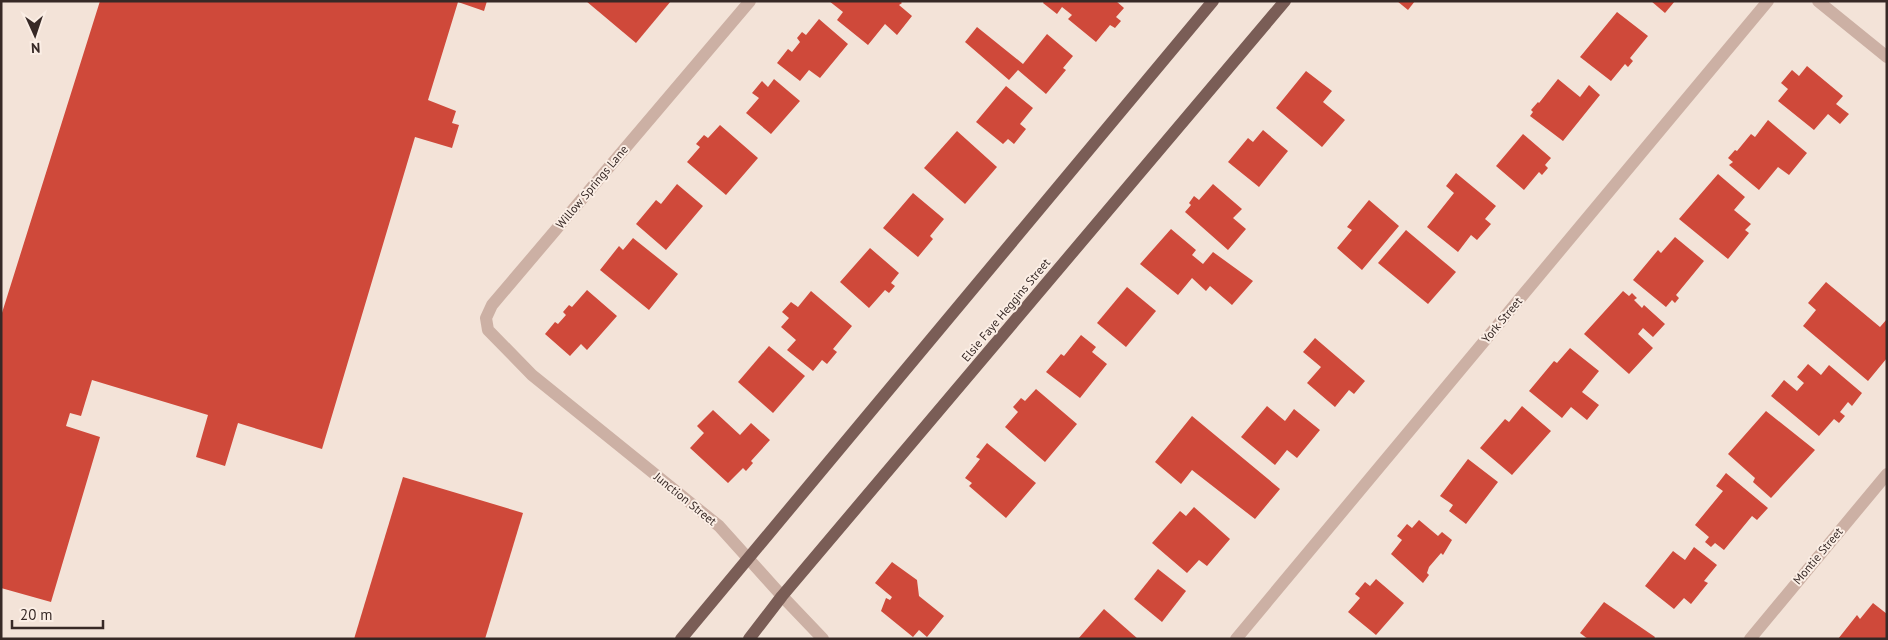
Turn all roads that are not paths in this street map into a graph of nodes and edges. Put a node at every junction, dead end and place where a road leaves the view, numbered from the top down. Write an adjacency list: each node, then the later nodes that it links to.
1 (750, 1): 7 (street, Willow Springs Lane)
2 (1213, 1): 9 (main road)
3 (1285, 1): 10 (main road, Elsie Faye Heggins Street)
4 (1768, 1): 14 (street, York Street)
5 (1818, 1): 6 (street)
6 (1887, 57)
7 (532, 375): 9 (street, Junction Street)
8 (1887, 474): 15 (street, Montie Street)
9 (748, 559): 10 (street, Junction Street); 11 (main road)
10 (782, 596): 12 (main road, Elsie Faye Heggins Street); 13 (street, Junction Street)
11 (680, 639)
12 (750, 639)
13 (823, 639)
14 (1236, 639)
15 (1750, 639)

